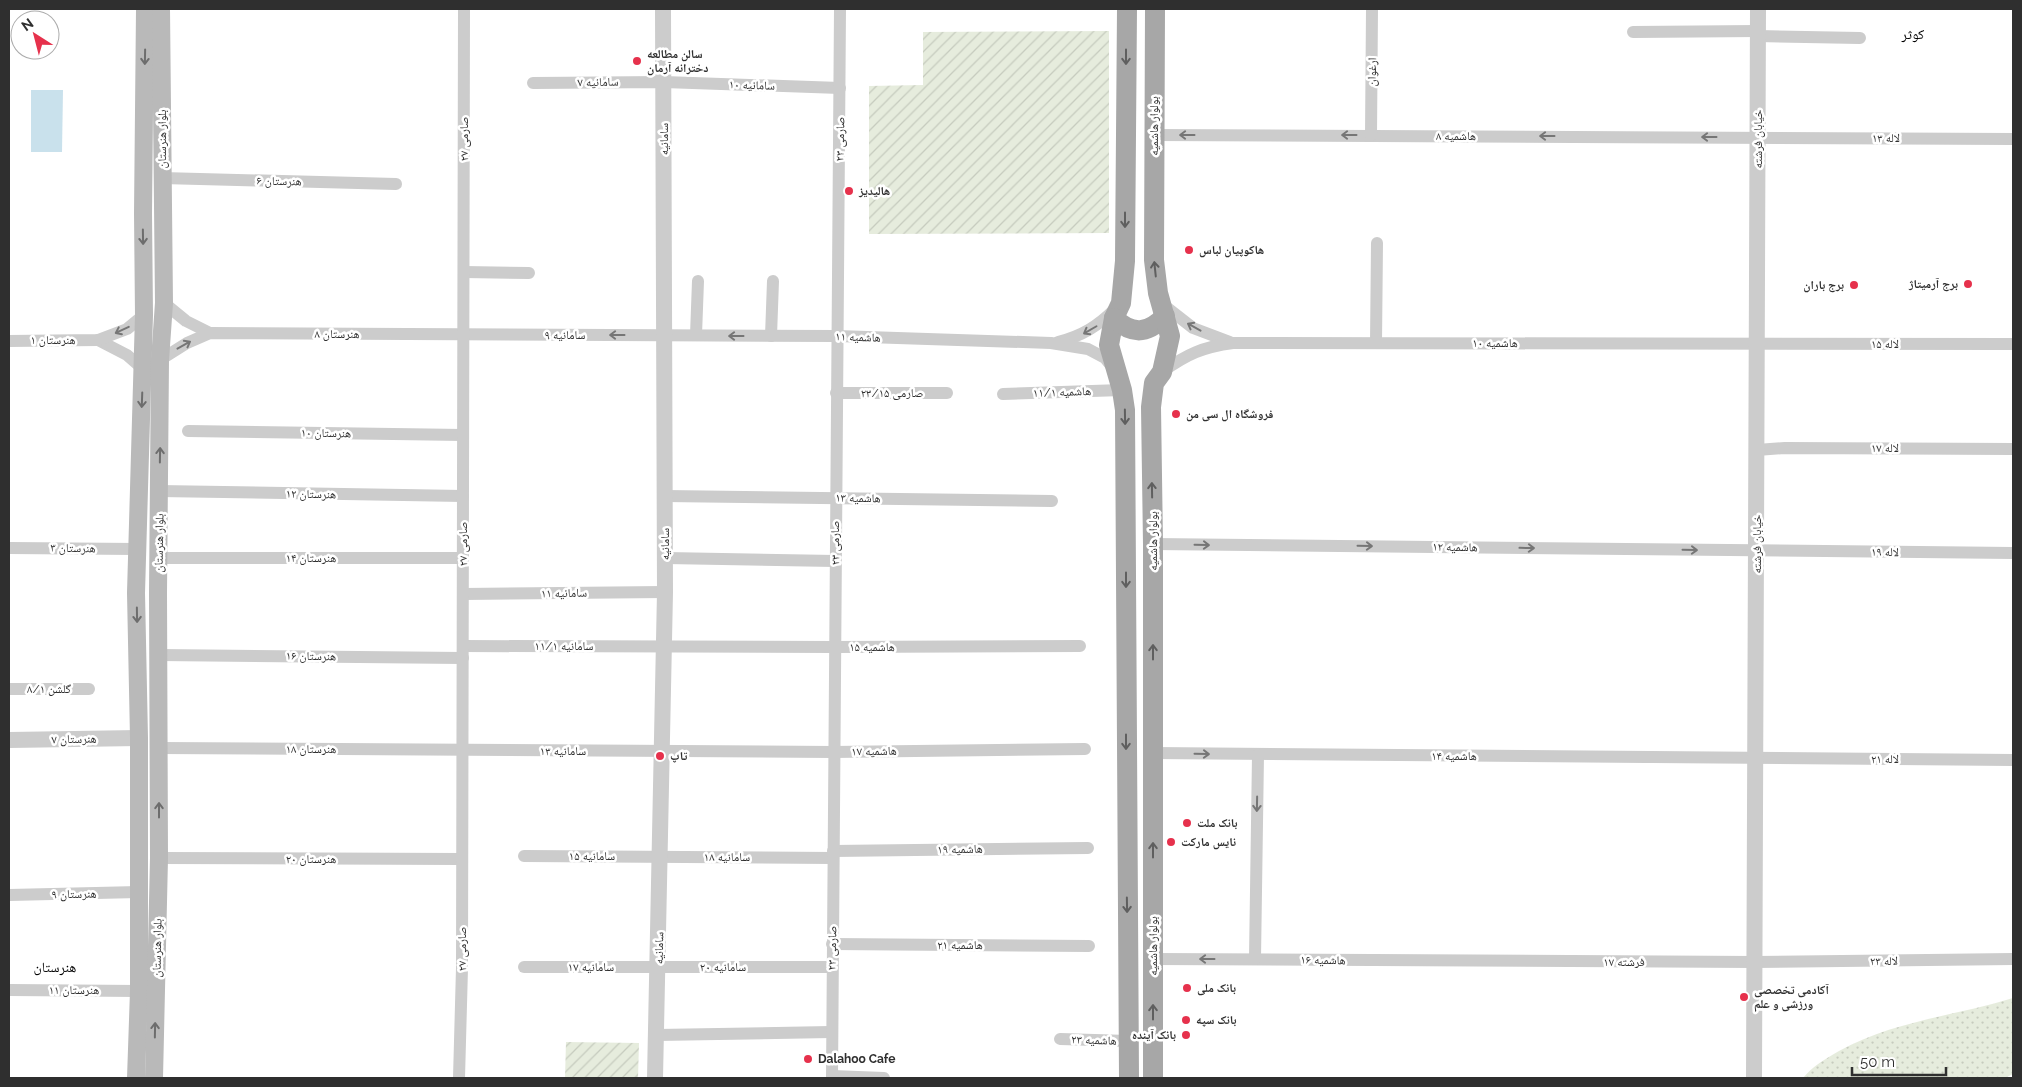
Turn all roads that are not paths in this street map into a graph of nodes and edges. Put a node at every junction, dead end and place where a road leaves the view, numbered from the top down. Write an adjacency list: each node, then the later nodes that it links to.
1 (145, 9): 22 (main road, بلوار هنرستان, one-way to 22)
2 (161, 9): 20 (main road, بلوار هنرستان)
3 (464, 9): 25 (street, صارمی ۲۷)
4 (663, 9): 13 (street, سامانیه)
5 (840, 9): 15 (street, صارمی ۲۳)
6 (1126, 9): 31 (main road, بولوار هاشمیه, one-way to 31)
7 (1155, 9): 16 (main road, بولوار هاشمیه)
8 (1372, 9): 17 (street, ارغوان)
9 (1758, 9): 11 (street, خیابان فرشته)
10 (1633, 32): 11 (street)
11 (1758, 34): 12 (street); 18 (street, خیابان فرشته)
12 (1860, 38)
13 (664, 82): 14 (street, سامانیه ۷); 15 (street, سامانیه ۱۰); 35 (street, سامانیه)
14 (532, 83)
15 (840, 88): 38 (street, صارمی ۲۳)
16 (1154, 135): 17 (street, هاشمیه ۸, one-way to 16); 30 (main road, بولوار هاشمیه, one-way to 16)
17 (1371, 135): 18 (street, هاشمیه ۸, one-way to 17)
18 (1758, 138): 19 (street, لاله ۱۳); 44 (street, خیابان فرشته)
19 (2013, 139)
20 (162, 178): 21 (street, هنرستان ۶); 23 (main road, بلوار هنرستان)
21 (396, 184)
22 (143, 213): 23 (main road); 32 (main road, بلوار هنرستان, one-way to 32)
23 (164, 214): 29 (main road, بلوار هنرستان)
24 (1377, 243): 43 (street)
25 (464, 272): 26 (street); 34 (street, صارمی ۲۷)
26 (529, 273)
27 (698, 281): 36 (street)
28 (773, 281): 37 (street)
29 (164, 304): 33 (street, هنرستان ۸); 46 (main road, بلوار هنرستان)
30 (1162, 309): 31 (main road); 42 (street, one-way to 30); 48 (main road, بولوار هاشمیه)
31 (1117, 311): 41 (street, one-way to 41); 49 (main road, بولوار هاشمیه)
32 (144, 315): 40 (street, هنرستان ۱, one-way to 40); 47 (main road, بلوار هنرستان)
33 (210, 333): 34 (street, هنرستان ۸); 46 (street, هنرستان ۸, one-way to 33)
34 (464, 334): 35 (street, سامانیه ۹, one-way to 34); 54 (street, صارمی ۲۷)
35 (666, 335): 36 (street, هاشمیه ۱۱); 59 (street, سامانیه)
36 (696, 335): 37 (street, هاشمیه ۱۱, one-way to 36)
37 (771, 336): 38 (street, هاشمیه ۱۱)
38 (837, 336): 41 (street, هاشمیه ۱۱); 50 (street, صارمی ۲۳)
39 (9, 340): 40 (street, هنرستان ۱)
40 (98, 340): 47 (street, هنرستان ۱)
41 (1051, 343): 49 (street)
42 (1233, 343): 43 (street, هاشمیه ۱۰); 48 (street)
43 (1376, 343): 44 (street, هاشمیه ۱۰)
44 (1757, 343): 45 (street, لاله ۱۵); 56 (street, خیابان فرشته)
45 (2013, 344)
46 (160, 360): 57 (main road, بلوار هنرستان, one-way to 46)
47 (143, 369): 64 (main road, بلوار هنرستان, one-way to 64)
48 (1162, 372): 62 (main road, بولوار هاشمیه, one-way to 48)
49 (1119, 381): 52 (street, هاشمیه ۱۱/۱); 80 (main road, بولوار هاشمیه, one-way to 80)
50 (836, 393): 51 (street, صارمی ۲۳/۱۵); 60 (street, صارمی ۲۳)
51 (947, 393)
52 (1002, 394)
53 (188, 431): 54 (street, هنرستان ۱۰)
54 (463, 435): 58 (street, صارمی ۲۷)
55 (2013, 449): 56 (street, لاله ۱۷)
56 (1757, 450): 65 (street, خیابان فرشته)
57 (159, 491): 58 (street, هنرستان ۱۲); 67 (main road, بلوار هنرستان)
58 (463, 496): 68 (street, صارمی ۲۷)
59 (666, 496): 60 (street, هاشمیه ۱۳); 69 (street, سامانیه)
60 (835, 498): 61 (street, هاشمیه ۱۳); 70 (street, صارمی ۲۳)
61 (1052, 501)
62 (1153, 544): 65 (street, هاشمیه ۱۲, one-way to 65); 81 (main road, بولوار هاشمیه, one-way to 62)
63 (9, 548): 64 (street, هنرستان ۳)
64 (137, 549): 72 (main road, بلوار هنرستان)
65 (1756, 550): 66 (street, لاله ۱۹); 93 (street, خیابان فرشته)
66 (2013, 553)
67 (159, 558): 68 (street, هنرستان ۱۴); 73 (main road, بلوار هنرستان)
68 (463, 558): 74 (street, صارمی ۲۷)
69 (666, 558): 70 (street); 71 (street, سامانیه)
70 (835, 561): 77 (street, صارمی ۲۳)
71 (665, 592): 74 (street, سامانیه ۱۱); 75 (street, سامانیه)
72 (136, 593): 73 (main road); 84 (main road, بلوار هنرستان, one-way to 84)
73 (158, 593): 79 (main road, بلوار هنرستان)
74 (463, 594): 78 (street, صارمی ۲۷)
75 (664, 646): 77 (street, هاشمیه ۱۵); 78 (street, سامانیه ۱۱/۱); 89 (street, سامانیه)
76 (1080, 646): 77 (street, هاشمیه ۱۵)
77 (834, 647): 90 (street, صارمی ۲۳)
78 (463, 652): 79 (street, هنرستان ۱۶); 88 (street, صارمی ۲۷)
79 (159, 655): 86 (main road, بلوار هنرستان)
80 (1126, 679): 81 (main road); 119 (main road, بولوار هاشمیه, one-way to 119)
81 (1153, 681): 91 (main road, بولوار هاشمیه)
82 (9, 689): 83 (street, گلشن ۸/۱)
83 (89, 689)
84 (139, 738): 85 (street, هنرستان ۷); 102 (main road, بلوار هنرستان)
85 (9, 740)
86 (159, 748): 88 (street, هنرستان ۱۸); 99 (main road, بلوار هنرستان, one-way to 86)
87 (1085, 749): 90 (street, هاشمیه ۱۷)
88 (463, 751): 89 (street, سامانیه ۱۳); 101 (street, صارمی ۲۷)
89 (662, 751): 90 (street, هاشمیه ۱۷); 98 (street, سامانیه)
90 (833, 752): 96 (street, صارمی ۲۳)
91 (1153, 753): 92 (street, هاشمیه ۱۴, one-way to 92); 106 (main road, بولوار هاشمیه, one-way to 91)
92 (1258, 755): 93 (street, هاشمیه ۱۴); 108 (street, one-way to 108)
93 (1756, 758): 94 (street, لاله ۲۱); 110 (street, خیابان فرشته)
94 (2013, 760)
95 (1088, 848): 96 (street, هاشمیه ۱۹)
96 (832, 854): 100 (street, هاشمیه ۱۹); 104 (street, صارمی ۲۳)
97 (524, 856): 98 (street, سامانیه ۱۵)
98 (660, 857): 100 (street, سامانیه ۱۸); 112 (street, سامانیه)
99 (159, 858): 101 (street, هنرستان ۲۰); 122 (main road, بلوار هنرستان, one-way to 99)
100 (793, 858)
101 (462, 859): 123 (street, صارمی ۲۷)
102 (139, 892): 103 (street, هنرستان ۹); 115 (main road, بلوار هنرستان)
103 (9, 895)
104 (832, 944): 105 (street, هاشمیه ۲۱); 113 (street, صارمی ۲۳)
105 (1089, 946)
106 (1153, 959): 108 (street, هاشمیه ۱۶, one-way to 106); 127 (main road, بولوار هاشمیه, one-way to 106)
107 (2013, 959): 110 (street, لاله ۲۳)
108 (1255, 960): 109 (street, هاشمیه ۱۶)
109 (1492, 962): 110 (street, فرشته ۱۷)
110 (1755, 962): 128 (street, خیابان فرشته)
111 (524, 967): 112 (street, سامانیه ۱۷)
112 (658, 967): 113 (street, سامانیه ۲۰); 117 (street, سامانیه)
113 (832, 967): 116 (street, صارمی ۲۳)
114 (9, 990): 115 (street, هنرستان ۱۱)
115 (139, 991): 121 (main road, بلوار هنرستان)
116 (831, 1032): 117 (street); 120 (street, صارمی ۲۳)
117 (657, 1035): 124 (street, سامانیه)
118 (1060, 1039): 119 (street, هاشمیه ۲۳)
119 (1129, 1041): 126 (main road, بولوار هاشمیه)
120 (832, 1077): 125 (street)
121 (136, 1078)
122 (154, 1078)
123 (459, 1078)
124 (656, 1078)
125 (884, 1078)
126 (1129, 1078)
127 (1153, 1078)
128 (1754, 1078)

